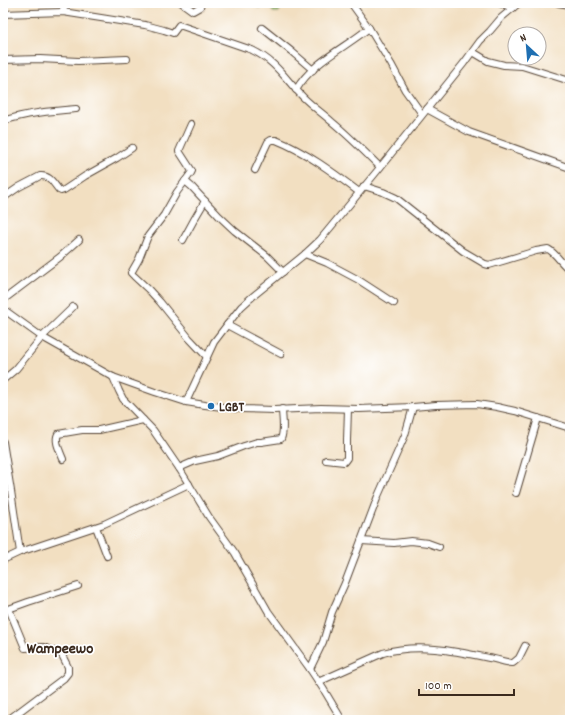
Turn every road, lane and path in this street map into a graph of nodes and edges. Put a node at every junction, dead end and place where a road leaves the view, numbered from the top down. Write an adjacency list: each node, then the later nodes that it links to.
1 (65, 3): 10 (street)
2 (182, 3): 3 (street)
3 (201, 3)
4 (351, 3): 13 (street)
5 (499, 3): 9 (street)
6 (519, 3): 9 (street)
7 (558, 3): 8 (street)
8 (570, 5)
9 (513, 8): 14 (street)
10 (63, 12): 11 (street); 19 (street)
11 (3, 14)
12 (262, 28): 17 (street)
13 (369, 28): 17 (street); 22 (street)
14 (473, 52): 18 (street); 21 (street)
15 (127, 59): 16 (street)
16 (3, 60)
17 (313, 70): 19 (street)
18 (570, 82)
19 (296, 90): 26 (street)
20 (76, 109): 23 (street)
21 (427, 109): 22 (street); 27 (street)
22 (422, 114): 26 (street)
23 (3, 121)
24 (191, 124): 29 (street)
25 (132, 148): 32 (street)
26 (380, 167): 30 (street)
27 (570, 168)
28 (255, 170): 31 (street)
29 (185, 181): 33 (street); 46 (street)
30 (364, 186): 31 (street); 37 (street)
31 (359, 192): 36 (street)
32 (3, 198)
33 (205, 201): 35 (street); 38 (street)
34 (78, 240): 39 (street)
35 (182, 240)
36 (306, 254): 38 (street); 40 (street)
37 (570, 270)
38 (283, 272): 43 (street)
39 (3, 300)
40 (394, 303)
41 (73, 307): 44 (street)
42 (3, 309): 44 (street)
43 (227, 325): 45 (street); 46 (street)
44 (42, 337): 47 (street); 48 (street)
45 (281, 354)
46 (207, 357): 49 (street)
47 (113, 377): 49 (street); 54 (street)
48 (3, 380)
49 (186, 402): 52 (street)
50 (413, 407): 51 (street); 53 (street); 63 (street)
51 (348, 408): 52 (street); 58 (street)
52 (282, 409): 59 (street)
53 (538, 418): 55 (street); 61 (street)
54 (143, 420): 57 (street); 59 (street)
55 (570, 428)
56 (3, 442): 65 (street)
57 (63, 459)
58 (326, 460)
59 (179, 468): 60 (street)
60 (189, 484): 62 (street); 71 (street)
61 (516, 493)
62 (96, 527): 65 (street); 66 (street)
63 (361, 541): 64 (street); 71 (street)
64 (439, 547)
65 (20, 552): 67 (street)
66 (107, 556)
67 (3, 560)
68 (78, 586): 69 (street)
69 (6, 610): 73 (street)
70 (525, 646): 72 (street)
71 (310, 669): 72 (street)
72 (318, 682): 74 (street)
73 (8, 720)
74 (342, 720)

